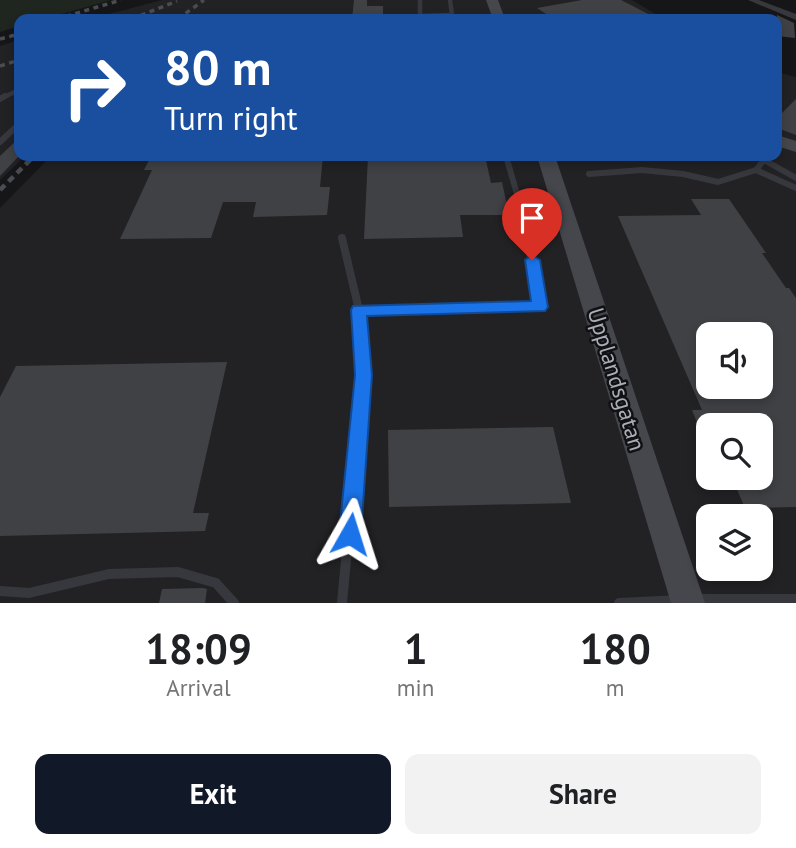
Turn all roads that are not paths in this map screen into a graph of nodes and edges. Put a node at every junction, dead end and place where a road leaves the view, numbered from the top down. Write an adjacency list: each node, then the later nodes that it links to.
1 (752, 0): 2 (street)
2 (796, 17)
3 (14, 129): 4 (lane)
4 (0, 142)
5 (507, 161): 14 (lane)
6 (548, 161): 17 (main road, Upplandsgatan)
7 (764, 161): 9 (lane)
8 (770, 161): 11 (lane)
9 (756, 170): 10 (lane); 12 (lane)
10 (589, 174)
11 (796, 178)
12 (796, 188)
13 (342, 238): 14 (lane)
14 (359, 310): 19 (lane)
15 (0, 591): 18 (lane)
16 (796, 599): 17 (lane)
17 (687, 601): 20 (lane)
18 (234, 603)
19 (342, 603)
20 (619, 603)

